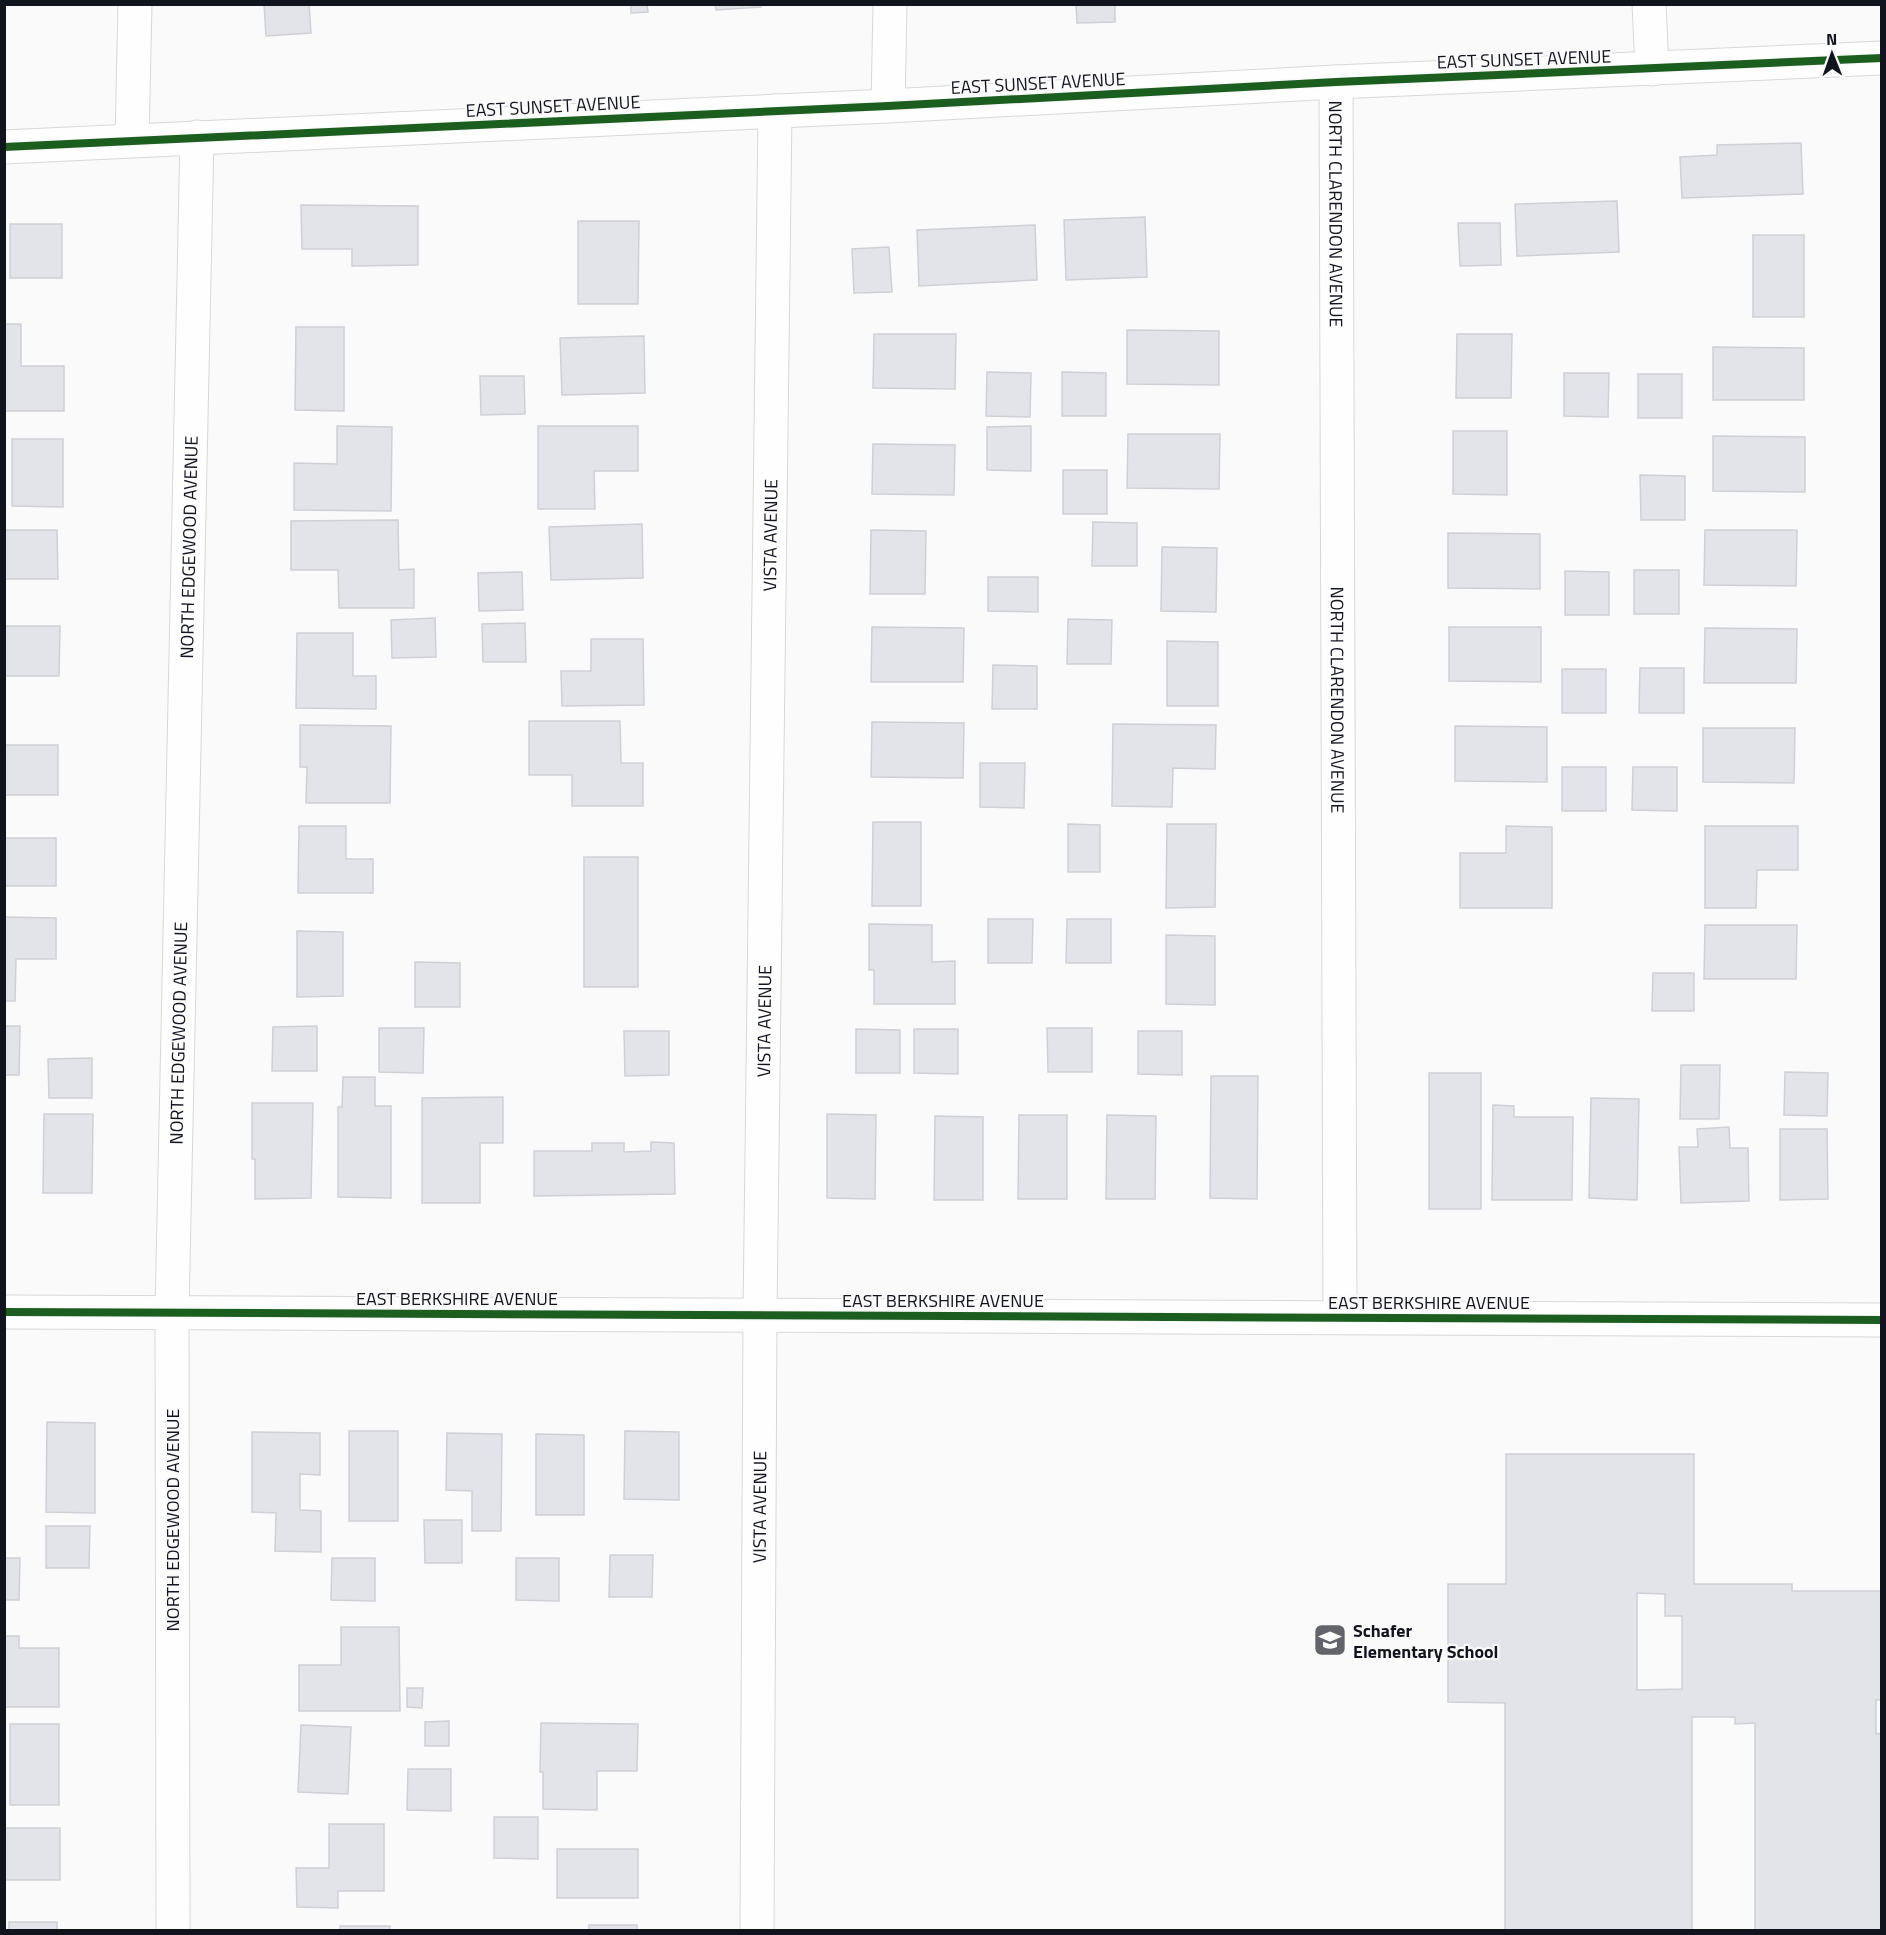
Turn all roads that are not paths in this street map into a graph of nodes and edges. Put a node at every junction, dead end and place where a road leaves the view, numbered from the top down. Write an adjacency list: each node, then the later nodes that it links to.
1 (135, 4): 10 (street)
2 (890, 4): 7 (street)
3 (1649, 4): 5 (street)
4 (1881, 58): 5 (street, EAST SUNSET AVENUE)
5 (1652, 69): 6 (street, EAST SUNSET AVENUE)
6 (1336, 82): 7 (street, EAST SUNSET AVENUE); 15 (street, NORTH CLARENDON AVENUE)
7 (888, 106): 8 (street, EAST SUNSET AVENUE)
8 (774, 111): 9 (street, EAST SUNSET AVENUE); 14 (street, VISTA AVENUE)
9 (197, 137): 10 (street, EAST SUNSET AVENUE); 13 (street, NORTH EDGEWOOD AVENUE)
10 (132, 140): 11 (street)
11 (4, 147)
12 (4, 1312): 13 (street, EAST BERKSHIRE AVENUE)
13 (172, 1312): 14 (street, EAST BERKSHIRE AVENUE); 17 (street, NORTH EDGEWOOD AVENUE)
14 (760, 1314): 15 (street, EAST BERKSHIRE AVENUE); 18 (street, VISTA AVENUE)
15 (1340, 1317): 16 (street, EAST BERKSHIRE AVENUE)
16 (1881, 1320)
17 (173, 1930)
18 (757, 1930)

